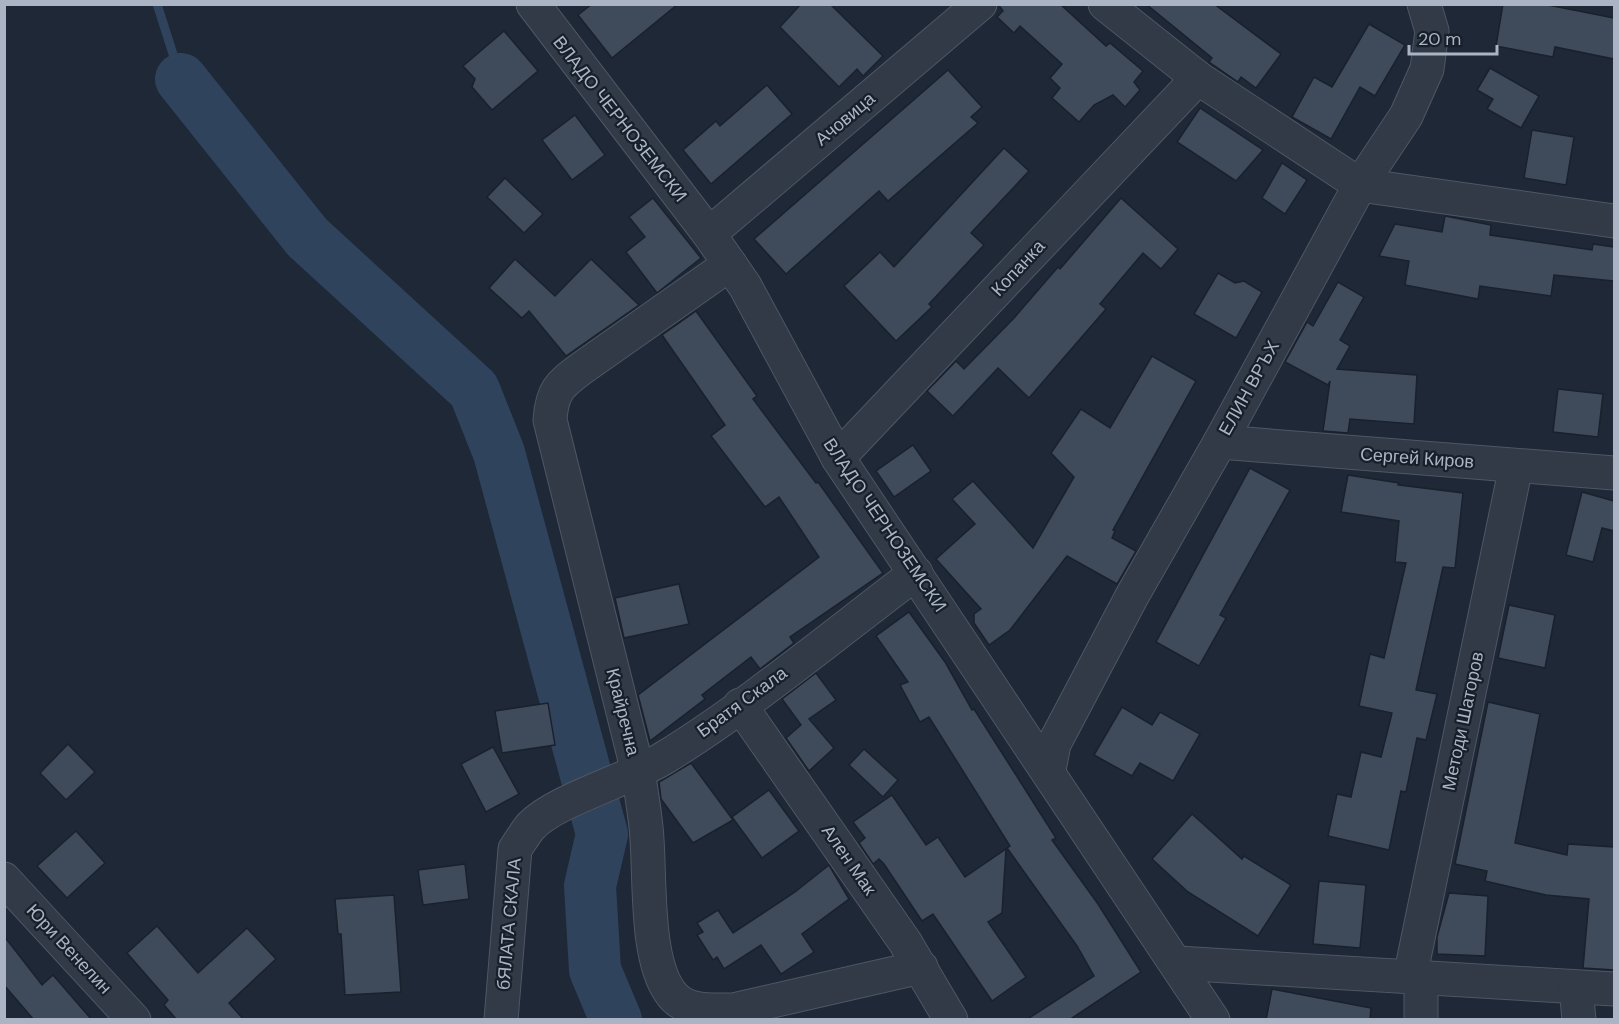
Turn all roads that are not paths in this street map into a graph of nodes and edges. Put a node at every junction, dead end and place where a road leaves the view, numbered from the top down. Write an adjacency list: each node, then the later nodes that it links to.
1 (980, 4): 8 (street, Ачовица)
2 (1105, 4): 5 (street)
3 (1424, 4): 6 (street, ЕЛИН ВРЪХ)
4 (535, 5): 8 (street, ВЛАДО ЧЕРНОЗЕМСКИ)
5 (1198, 78): 6 (street); 11 (street, Копанка)
6 (1360, 185): 7 (street); 10 (street, ЕЛИН ВРЪХ)
7 (1614, 221)
8 (709, 234): 9 (street, ВЛАДО ЧЕРНОЗЕМСКИ)
9 (730, 264): 11 (street, ВЛАДО ЧЕРНОЗЕМСКИ); 17 (street, Крайречна)
10 (1220, 442): 12 (street, Сергей Киров); 16 (street, ЕЛИН ВРЪХ)
11 (838, 458): 14 (street, ВЛАДО ЧЕРНОЗЕМСКИ)
12 (1516, 466): 13 (street, Сергей Киров); 22 (street, Методи Шаторов)
13 (1614, 473)
14 (916, 573): 15 (street, Братя Скала); 16 (street, ВЛАДО ЧЕРНОЗЕМСКИ)
15 (740, 705): 17 (street, Братя Скала); 21 (street, Ален Мак)
16 (1049, 770): 20 (street, ВЛАДО ЧЕРНОЗЕМСКИ)
17 (632, 775): 18 (street, Братя Скала); 21 (street, Крайречна)
18 (555, 809): 26 (street, бЯЛАТА СКАЛА)
19 (4, 879): 25 (street, Юри Венелин)
20 (1177, 963): 22 (street); 28 (street, ВЛАДО ЧЕРНОЗЕМСКИ)
21 (921, 967): 27 (street, Ален Мак)
22 (1416, 977): 23 (street); 29 (street, Методи Шаторов)
23 (1576, 987): 24 (street); 30 (street)
24 (1614, 989)
25 (134, 1020)
26 (501, 1020)
27 (951, 1020)
28 (1214, 1020)
29 (1421, 1020)
30 (1579, 1020)

